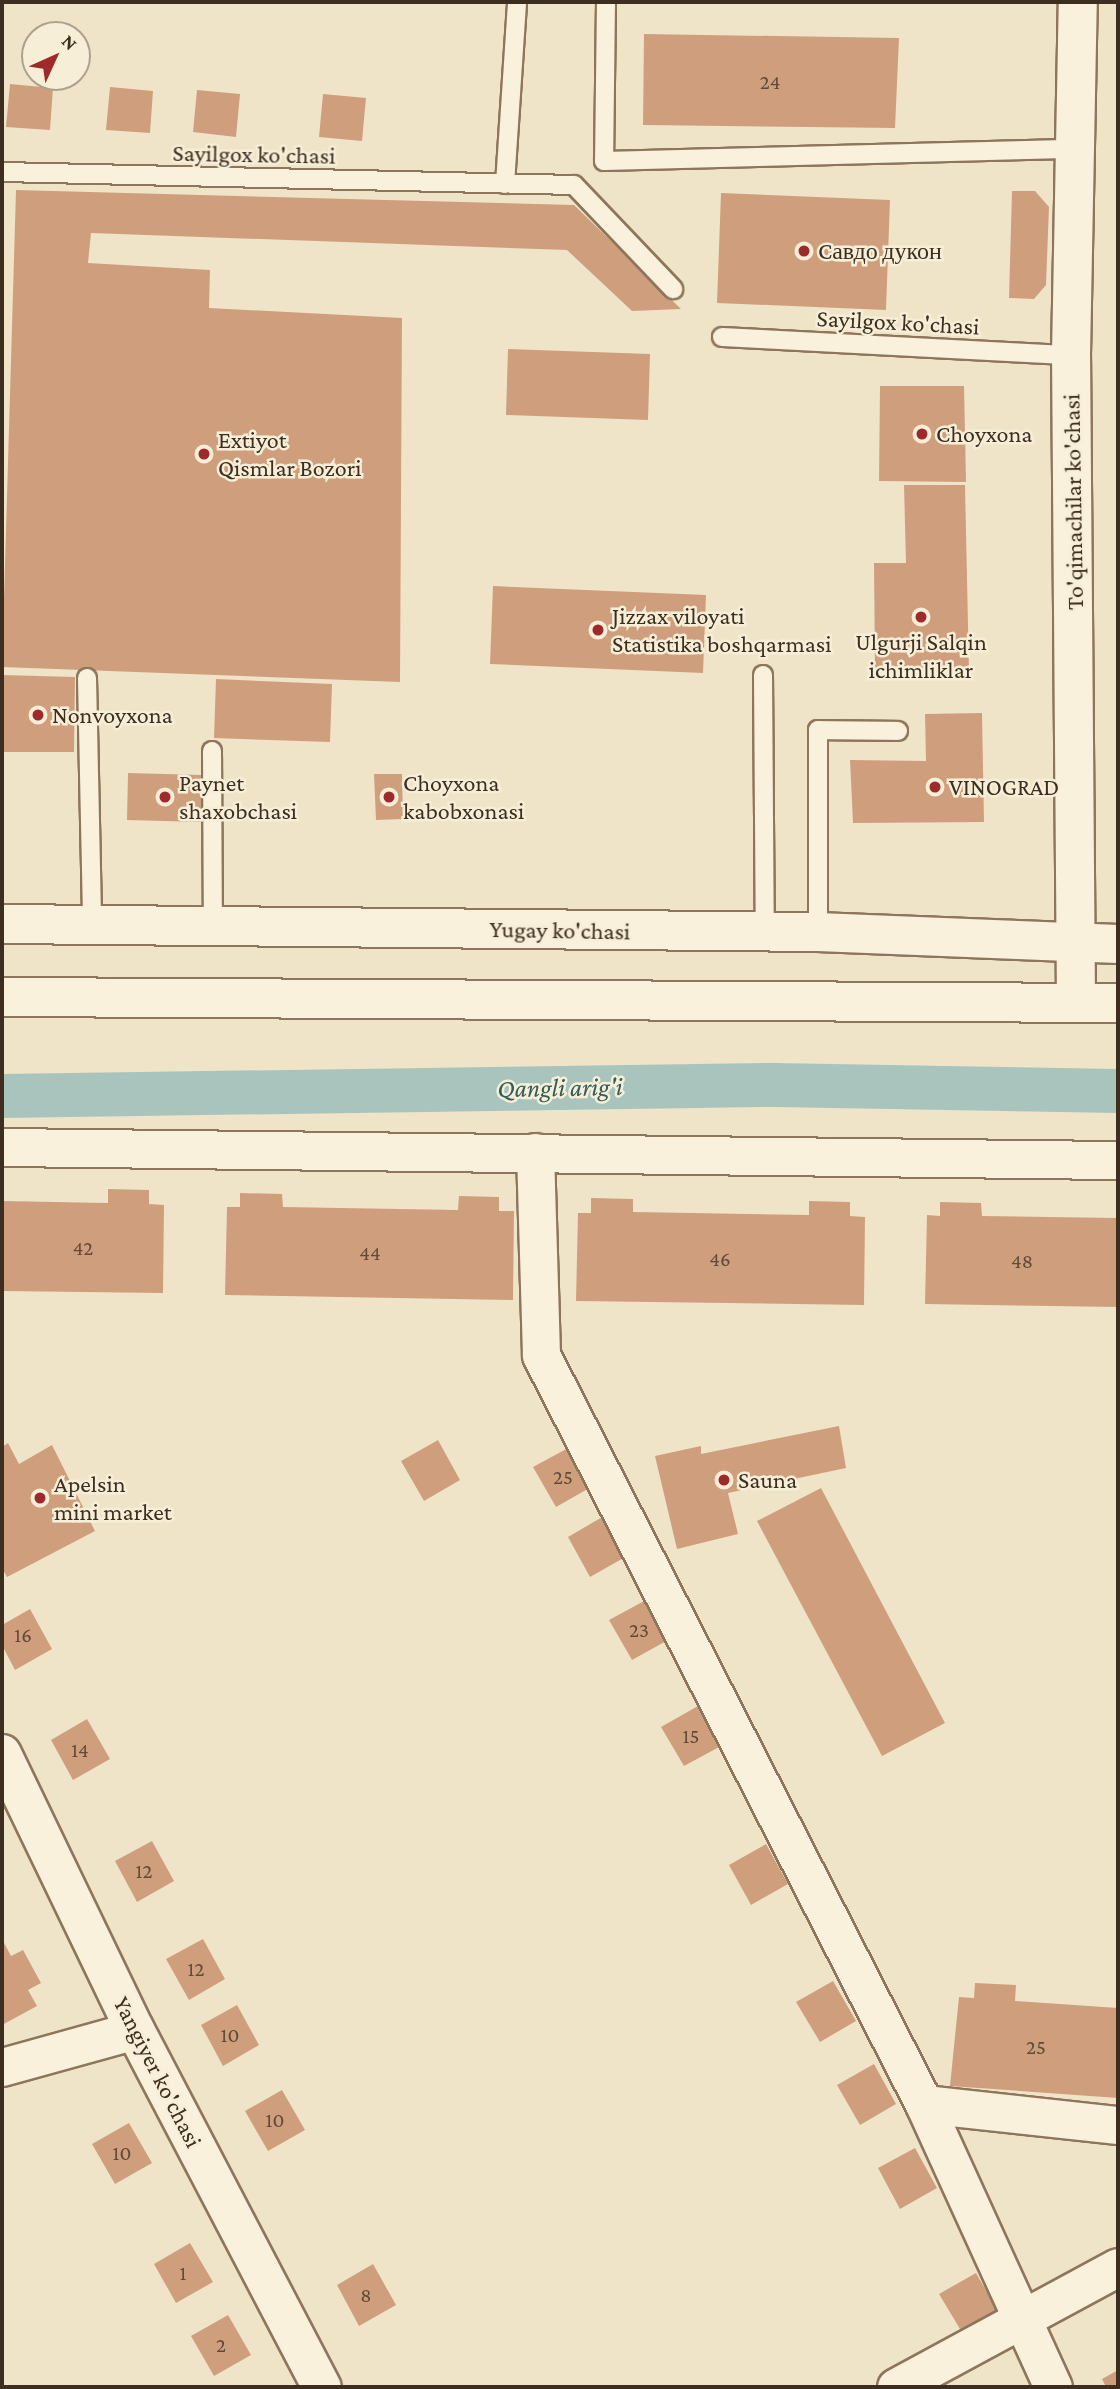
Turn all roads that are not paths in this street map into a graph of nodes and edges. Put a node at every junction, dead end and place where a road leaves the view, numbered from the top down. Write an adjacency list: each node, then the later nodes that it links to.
1 (517, 2): 6 (lane)
2 (606, 2): 4 (lane)
3 (1078, 2): 4 (main road, To'qimachilar ko'chasi)
4 (1075, 149): 9 (main road, To'qimachilar ko'chasi)
5 (2, 172): 6 (lane, Sayilgox ko'chasi)
6 (505, 184): 7 (lane, Sayilgox ko'chasi)
7 (673, 289)
8 (722, 337): 9 (lane, Sayilgox ko'chasi)
9 (1071, 355): 19 (main road, To'qimachilar ko'chasi)
10 (763, 676): 17 (lane)
11 (87, 678): 15 (lane)
12 (898, 731): 18 (lane)
13 (212, 751): 16 (lane)
14 (2, 924): 15 (main road, Yugay ko'chasi)
15 (92, 925): 16 (main road, Yugay ko'chasi)
16 (213, 925): 17 (main road, Yugay ko'chasi)
17 (765, 932): 18 (main road, Yugay ko'chasi)
18 (818, 932): 19 (main road, Yugay ko'chasi)
19 (1076, 943): 20 (main road, Yugay ko'chasi); 22 (main road, To'qimachilar ko'chasi)
20 (1118, 944)
21 (2, 997): 22 (main road)
22 (1076, 1002): 23 (main road)
23 (1118, 1003)
24 (2, 1147): 25 (street)
25 (535, 1153): 26 (street); 30 (street)
26 (1118, 1160)
27 (2, 1754): 28 (main road, Yangiyer ko'chasi)
28 (135, 2030): 29 (street); 34 (main road, Yangiyer ko'chasi)
29 (2, 2067)
30 (924, 2104): 31 (street); 33 (street)
31 (1118, 2125)
32 (1118, 2267): 33 (street)
33 (1023, 2317): 35 (street); 36 (street)
34 (322, 2387)
35 (896, 2387)
36 (1053, 2387)

